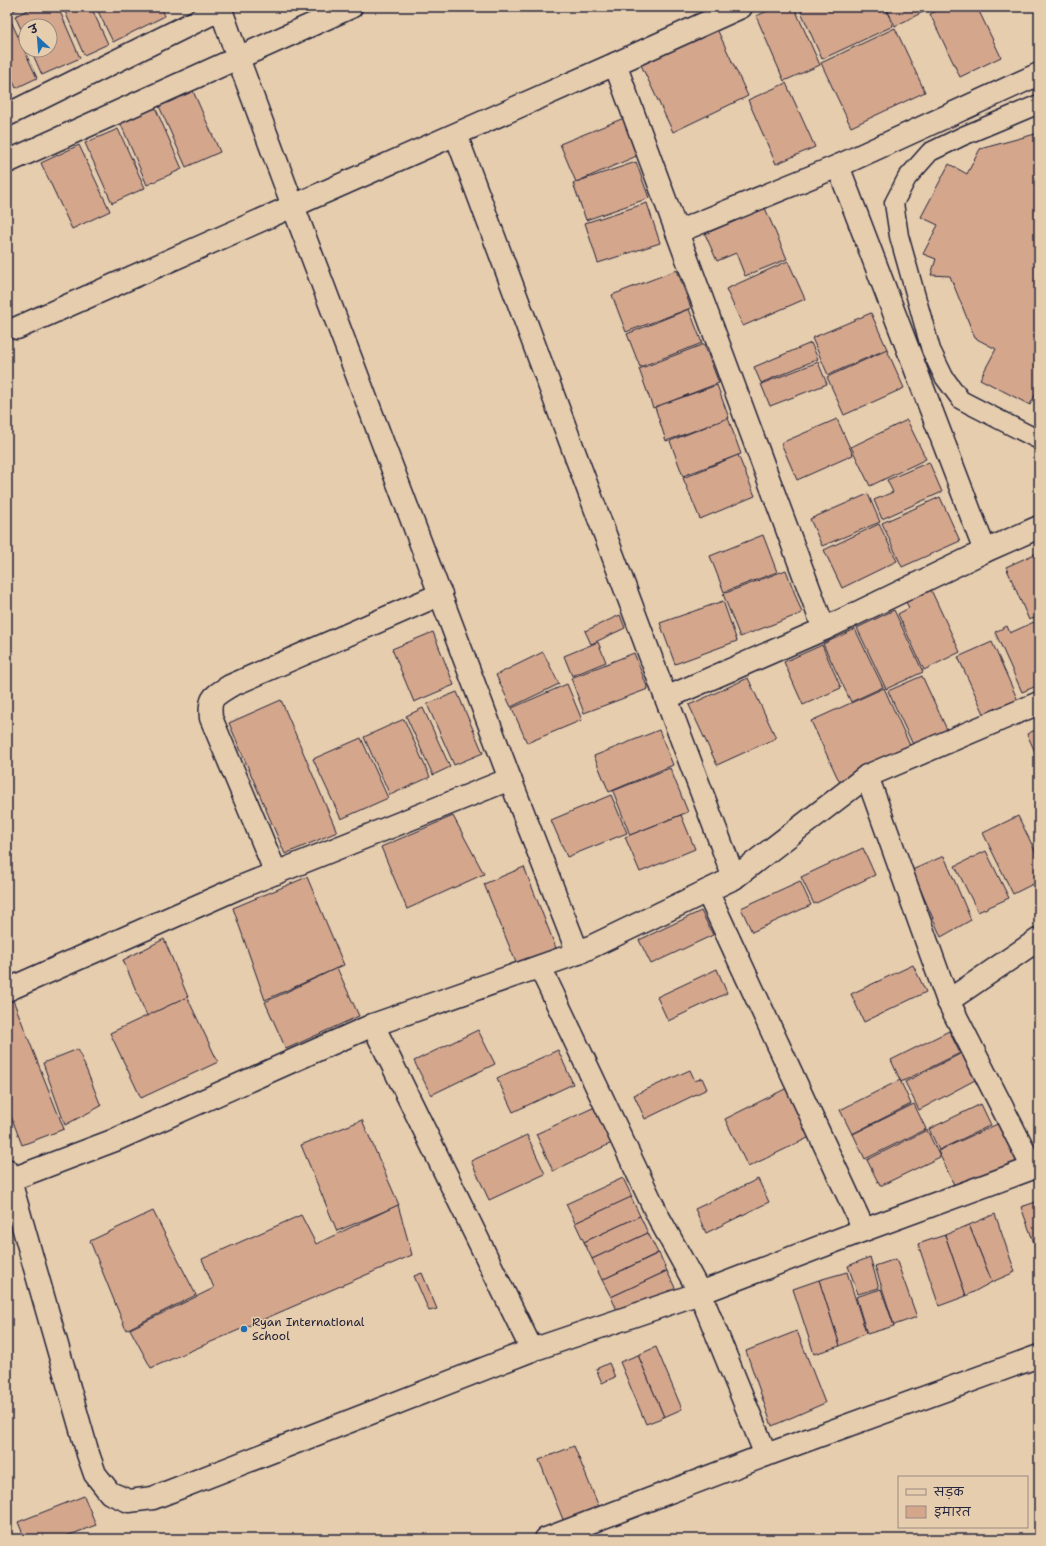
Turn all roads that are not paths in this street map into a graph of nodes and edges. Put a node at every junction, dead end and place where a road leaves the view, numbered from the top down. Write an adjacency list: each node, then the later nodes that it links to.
1 (351, 7): 4 (street)
2 (741, 7): 5 (street)
3 (221, 8): 4 (street); 8 (street)
4 (238, 58): 10 (street); 12 (street)
5 (615, 64): 9 (street); 13 (street)
6 (1039, 74): 11 (street)
7 (1039, 104): 15 (lane)
8 (7, 115)
9 (456, 135): 12 (street); 20 (street)
10 (7, 162)
11 (838, 166): 13 (street); 17 (street)
12 (292, 206): 14 (street); 18 (street)
13 (676, 232): 19 (street)
14 (17, 328)
15 (1039, 440)
16 (1039, 527): 17 (street)
17 (985, 551): 19 (street)
18 (441, 594): 23 (street); 24 (street)
19 (824, 629): 20 (street)
20 (666, 698): 25 (street)
21 (1039, 702): 22 (street)
22 (867, 776): 25 (street); 31 (street)
23 (510, 779): 24 (street); 28 (street)
24 (276, 873): 30 (street)
25 (734, 878): 26 (street)
26 (707, 891): 28 (street); 35 (street)
27 (1039, 940): 31 (street)
28 (578, 953): 29 (street)
29 (540, 967): 32 (street); 36 (street)
30 (7, 990)
31 (948, 1001): 33 (street)
32 (373, 1026): 34 (street); 37 (street)
33 (1036, 1167): 35 (street)
34 (8, 1177): 37 (street)
35 (864, 1230): 36 (street)
36 (700, 1293): 37 (street); 39 (street)
37 (532, 1350)
38 (1039, 1356): 39 (street)
39 (766, 1455): 40 (street)
40 (546, 1539)

